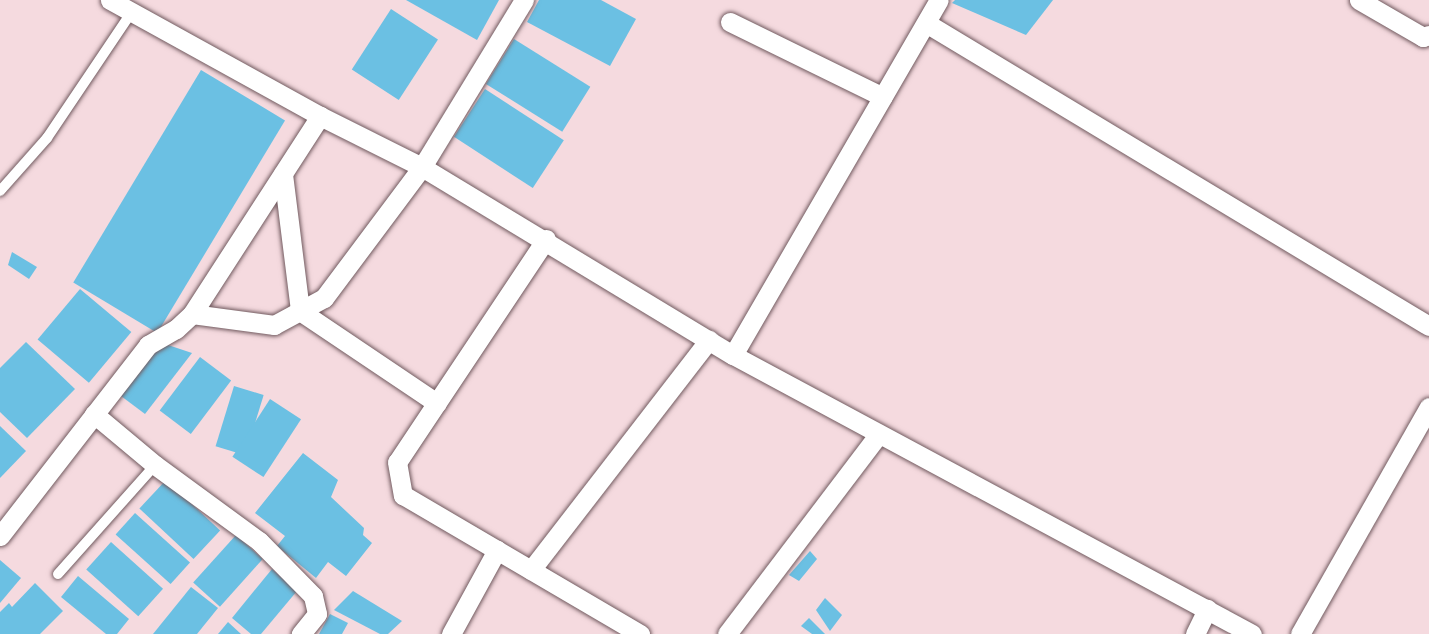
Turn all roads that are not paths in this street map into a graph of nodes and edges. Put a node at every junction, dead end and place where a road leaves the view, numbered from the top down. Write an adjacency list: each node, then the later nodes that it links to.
1 (110, 0): 5 (street)
2 (524, 0): 11 (street)
3 (939, 0): 7 (street)
4 (1359, 0): 8 (street)
5 (131, 13): 10 (street); 13 (lane)
6 (730, 22): 9 (street)
7 (926, 23): 9 (street); 17 (street)
8 (1429, 35)
9 (883, 97): 19 (street)
10 (320, 116): 11 (street); 12 (street)
11 (422, 167): 14 (street); 15 (street)
12 (283, 174): 15 (street); 16 (street)
13 (0, 191)
14 (546, 239): 18 (street); 20 (street)
15 (300, 311): 16 (street); 20 (street)
16 (192, 314): 22 (street)
17 (1429, 326)
18 (709, 340): 19 (street); 27 (street)
19 (733, 355): 23 (street)
20 (437, 403): 26 (street)
21 (1429, 407): 36 (street)
22 (94, 414): 24 (street); 25 (street)
23 (879, 434): 29 (street); 33 (street)
24 (155, 465): 28 (lane); 30 (street)
25 (0, 536)
26 (496, 550): 27 (street); 31 (street)
27 (531, 570): 32 (street)
28 (58, 574)
29 (1207, 610): 34 (street); 35 (street)
30 (301, 634)
31 (451, 634)
32 (640, 634)
33 (726, 634)
34 (1195, 634)
35 (1252, 634)
36 (1300, 634)

